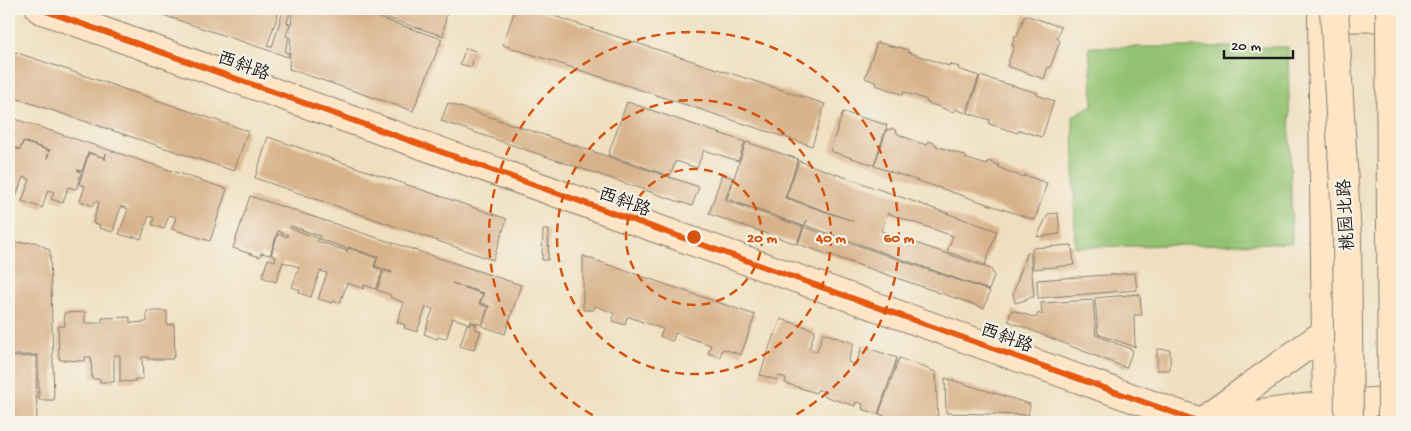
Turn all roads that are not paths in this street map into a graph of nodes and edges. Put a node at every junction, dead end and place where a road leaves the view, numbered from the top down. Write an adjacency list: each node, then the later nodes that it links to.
1 (40, 9): 8 (street, 西斜路)
2 (1334, 9): 9 (street, 桃园北路, bridge)
3 (1390, 9): 10 (street, bridge)
4 (1402, 17): 5 (street)
5 (1325, 333): 7 (street); 8 (street)
6 (1402, 400): 7 (street, 西斜路)
7 (1327, 414): 8 (street, 西斜路)
8 (1201, 422)
9 (1349, 422)
10 (1392, 422)

